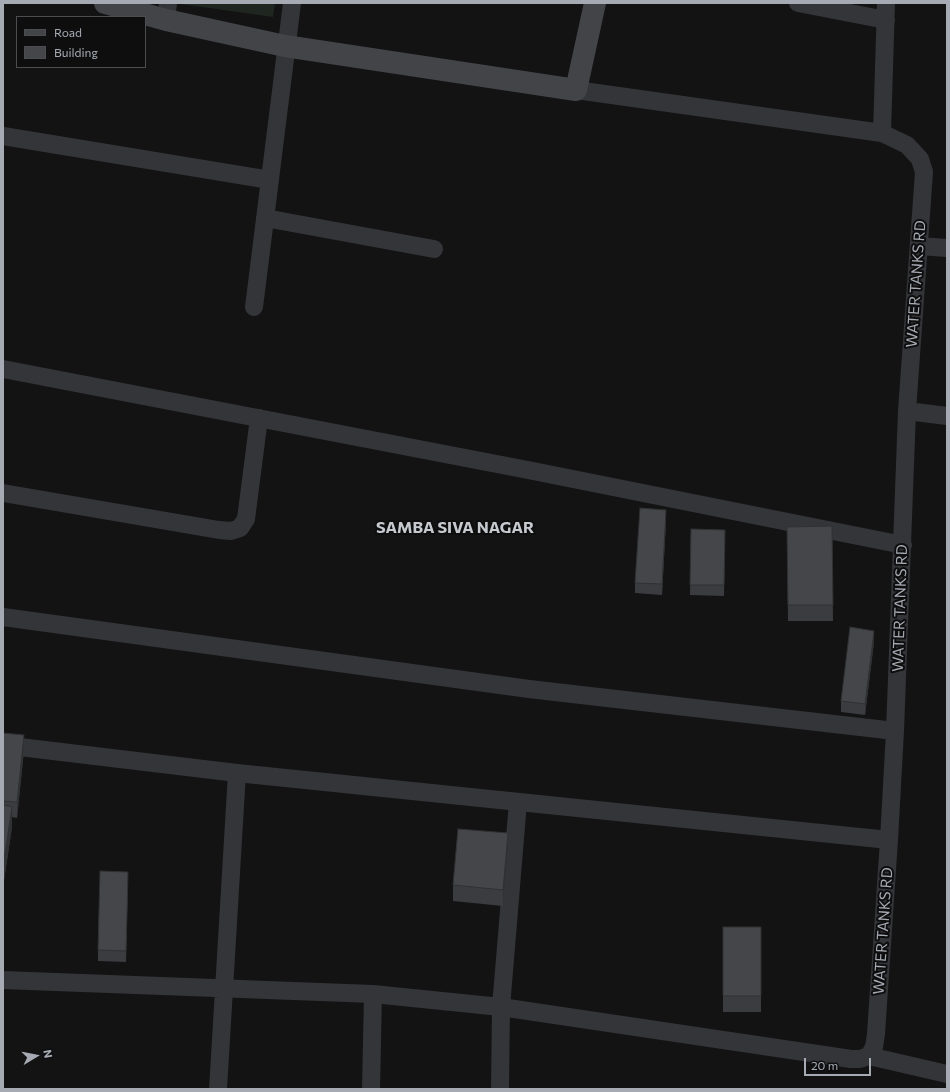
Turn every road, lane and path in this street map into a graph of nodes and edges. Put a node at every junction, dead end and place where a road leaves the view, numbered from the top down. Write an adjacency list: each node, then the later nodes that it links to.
1 (105, 3): 5 (street)
2 (292, 3): 7 (street)
3 (595, 3): 8 (street)
4 (798, 3): 6 (street)
5 (167, 11): 7 (street)
6 (886, 11): 9 (street)
7 (285, 46): 8 (street); 11 (street)
8 (576, 90): 9 (street)
9 (882, 133): 13 (street, WATER TANKS RD)
10 (3, 136): 11 (street)
11 (270, 180): 12 (street)
12 (265, 218): 15 (street); 16 (street)
13 (919, 246): 14 (street); 18 (street, WATER TANKS RD)
14 (947, 248)
15 (434, 249)
16 (254, 307)
17 (3, 369): 20 (street)
18 (907, 411): 19 (street); 22 (street, WATER TANKS RD)
19 (947, 416)
20 (259, 418): 21 (street); 22 (street)
21 (3, 493)
22 (903, 545): 24 (street, WATER TANKS RD)
23 (3, 617): 24 (street)
24 (895, 731): 28 (street, WATER TANKS RD)
25 (3, 745): 26 (street)
26 (237, 773): 27 (street); 30 (street)
27 (518, 802): 28 (street); 32 (street)
28 (889, 840): 33 (street, WATER TANKS RD)
29 (3, 980): 30 (street)
30 (224, 987): 31 (street); 35 (street)
31 (373, 994): 32 (street); 36 (street)
32 (501, 1007): 33 (street); 37 (street)
33 (869, 1056): 34 (street)
34 (947, 1074)
35 (218, 1089)
36 (371, 1089)
37 (500, 1089)

